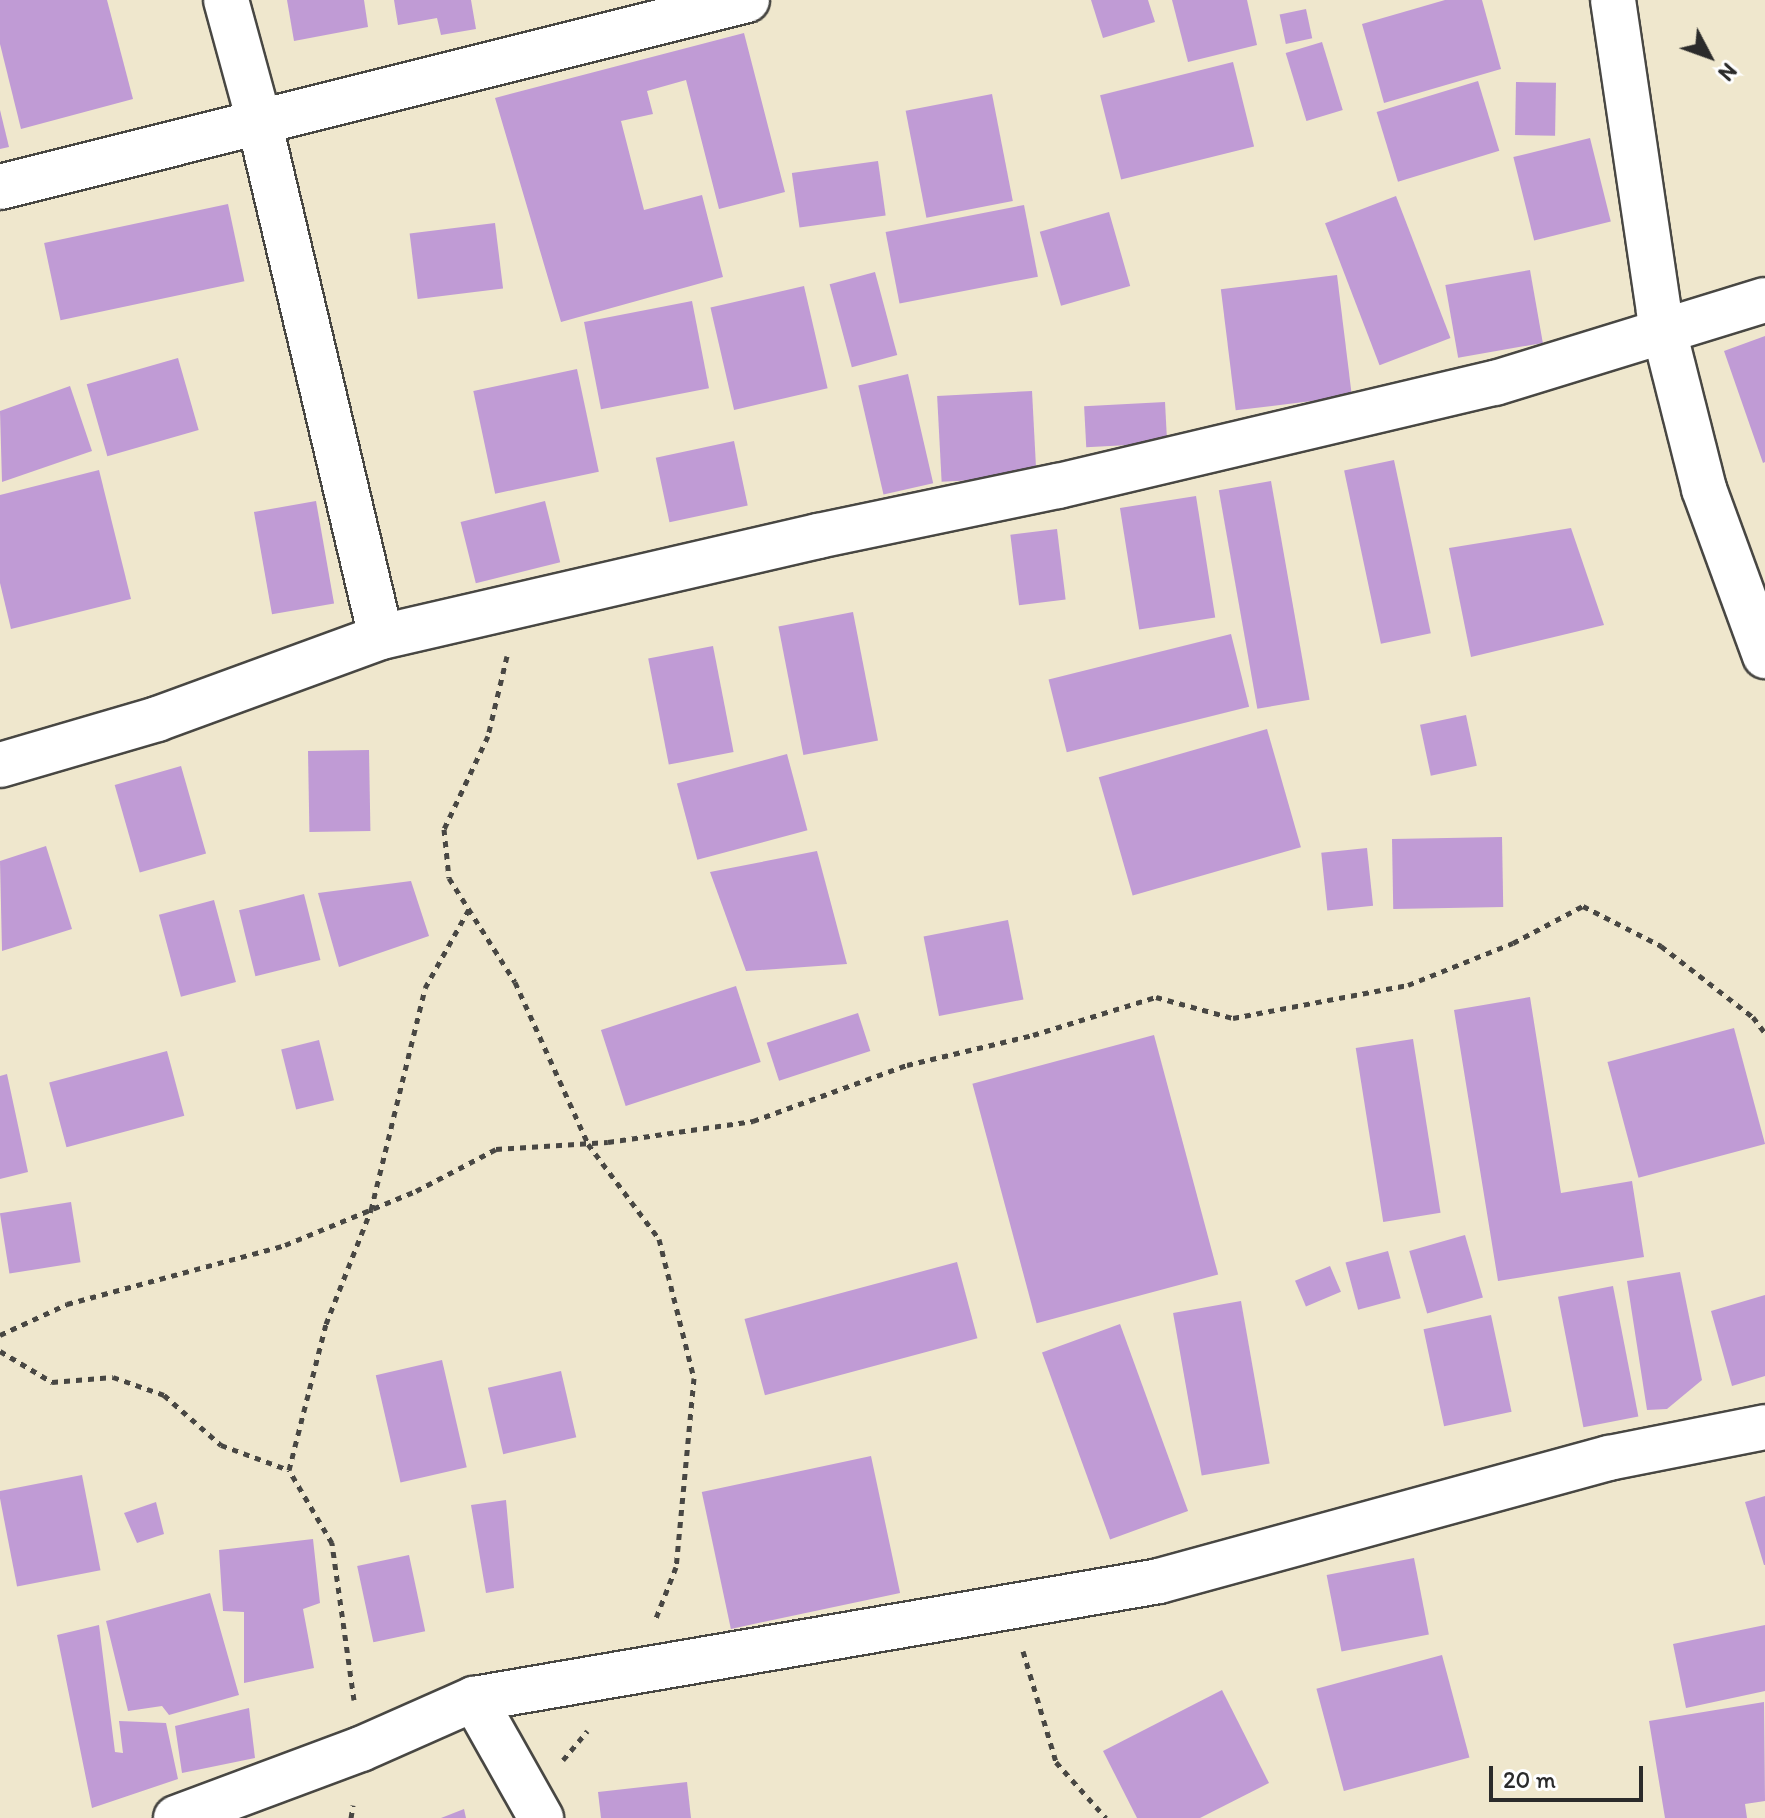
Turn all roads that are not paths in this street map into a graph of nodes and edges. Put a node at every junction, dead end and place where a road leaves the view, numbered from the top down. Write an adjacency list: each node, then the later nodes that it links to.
1 (226, 0): 4 (street)
2 (747, 0): 4 (street)
3 (1613, 0): 7 (street)
4 (259, 121): 5 (street); 8 (street)
5 (0, 187)
6 (1765, 300): 7 (street)
7 (1664, 331): 8 (street); 9 (street)
8 (381, 637): 10 (street)
9 (1765, 656)
10 (0, 765)
11 (1765, 1427): 12 (street)
12 (474, 1699): 13 (street); 14 (street)
13 (537, 1808)
14 (176, 1818)

